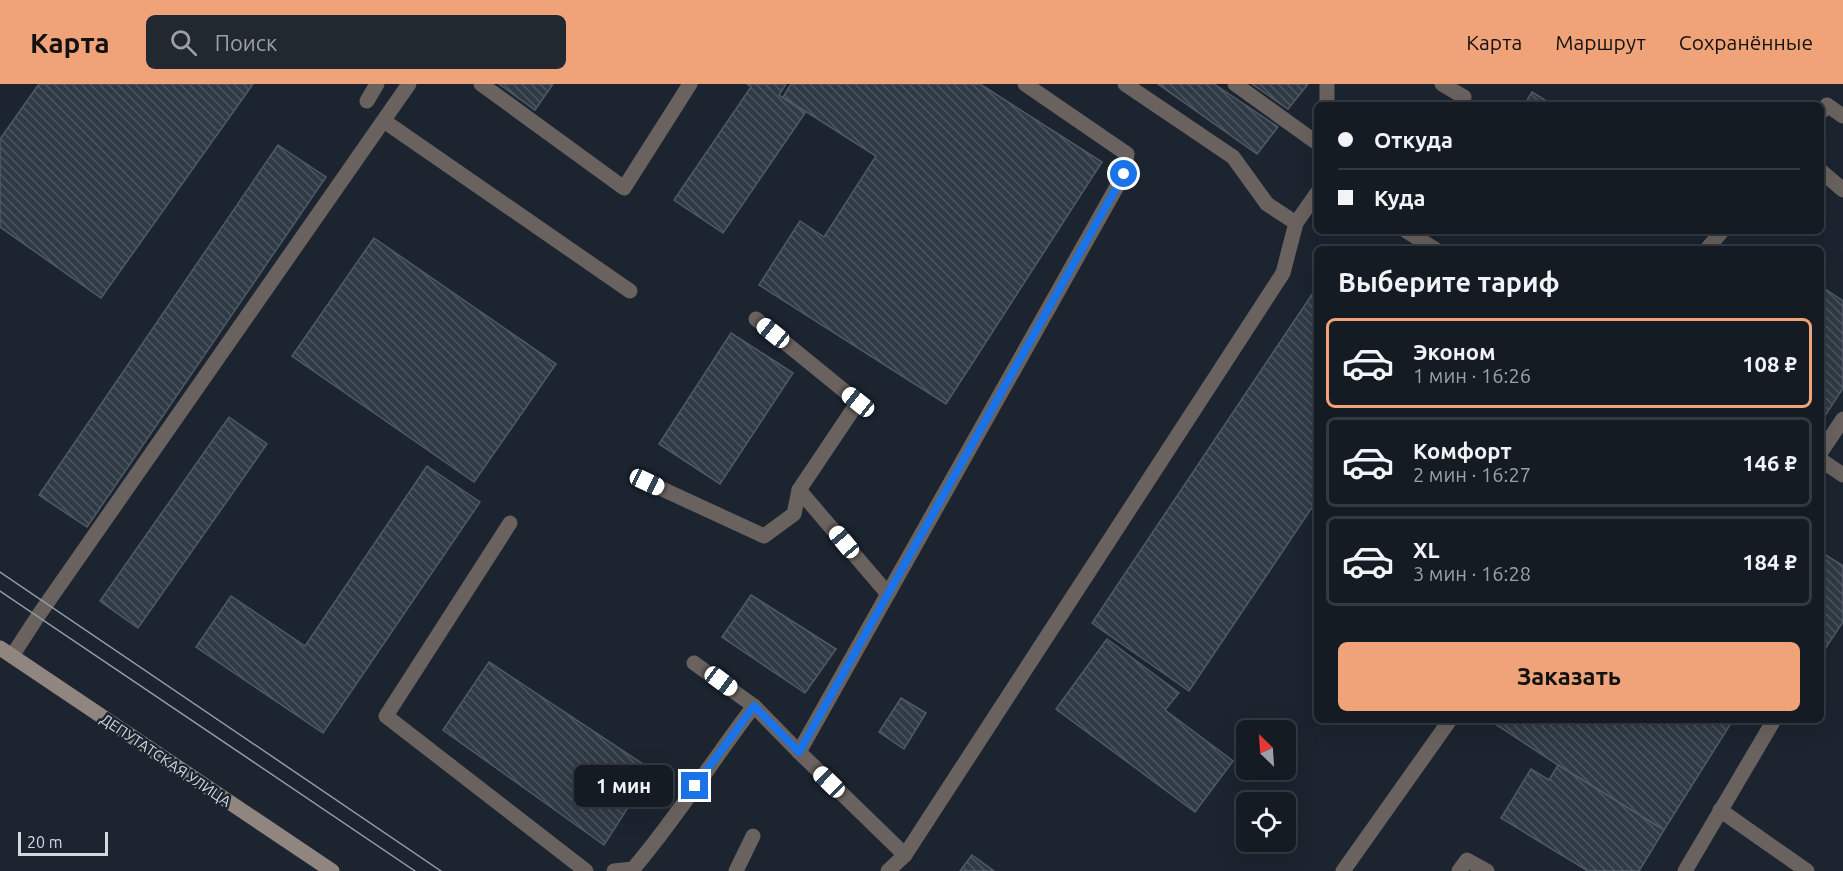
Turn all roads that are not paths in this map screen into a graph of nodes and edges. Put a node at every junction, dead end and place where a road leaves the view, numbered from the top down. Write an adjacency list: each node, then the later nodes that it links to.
1 (377, 84): 11 (lane)
2 (410, 84): 15 (lane)
3 (481, 84): 4 (lane)
4 (690, 84)
5 (1025, 84): 34 (lane)
6 (1125, 84): 20 (lane)
7 (1235, 84): 16 (lane)
8 (1327, 84): 12 (lane)
9 (1442, 84): 10 (lane)
10 (1464, 98)
11 (367, 101)
12 (1327, 102)
13 (1824, 108): 14 (lane)
14 (1843, 116)
15 (384, 121): 25 (lane); 35 (lane)
16 (1314, 141)
17 (1824, 174): 18 (lane)
18 (1843, 190)
19 (1314, 197): 20 (lane)
20 (1296, 224): 43 (lane)
21 (1411, 234): 23 (lane)
22 (1720, 234): 24 (lane)
23 (1430, 246)
24 (1710, 246)
25 (630, 291)
26 (756, 319): 32 (lane)
27 (1843, 418): 28 (lane)
28 (1824, 447)
29 (1824, 462): 30 (lane)
30 (1843, 475)
31 (647, 482): 32 (lane)
32 (799, 490): 34 (lane)
33 (510, 523): 46 (lane)
34 (888, 594): 40 (lane)
35 (6, 652): 45 (main road, ДЕПУТАТСКАЯ УЛИЦА)
36 (694, 663): 37 (lane)
37 (754, 706): 40 (lane); 44 (lane)
38 (1448, 723): 50 (lane)
39 (1772, 723): 41 (lane)
40 (799, 752): 43 (lane)
41 (1720, 810): 53 (lane); 54 (lane)
42 (753, 836): 48 (lane)
43 (905, 855): 49 (lane)
44 (635, 870): 47 (lane)
45 (332, 871)
46 (586, 871)
47 (614, 871)
48 (736, 871)
49 (888, 871)
50 (1343, 871)
51 (1459, 871): 52 (lane)
52 (1486, 871)
53 (1685, 871)
54 (1808, 871)

